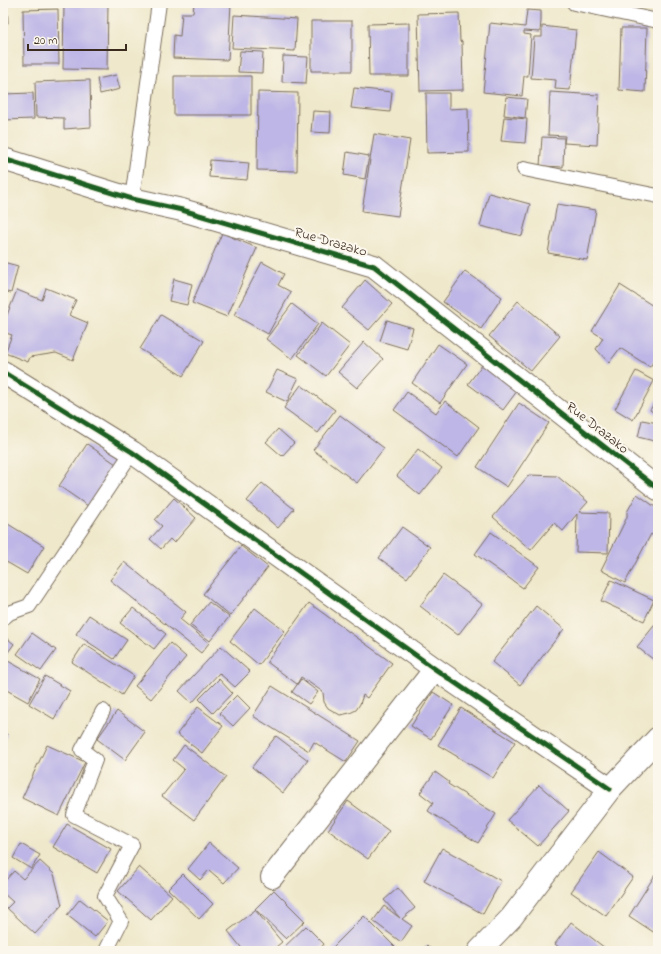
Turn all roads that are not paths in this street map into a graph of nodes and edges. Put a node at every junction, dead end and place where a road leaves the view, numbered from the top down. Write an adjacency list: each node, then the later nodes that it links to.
1 (159, 3): 7 (lane)
2 (574, 3): 3 (lane)
3 (658, 21)
4 (3, 159): 7 (street, Rue Drazako)
5 (524, 169): 6 (lane)
6 (658, 196)
7 (132, 199): 10 (street, Rue Drazako)
8 (3, 372): 9 (street)
9 (132, 452): 11 (lane); 12 (street)
10 (658, 489)
11 (3, 618)
12 (435, 669): 15 (street); 16 (street)
13 (103, 711): 17 (lane)
14 (658, 738): 15 (street)
15 (610, 789): 18 (street)
16 (272, 877)
17 (106, 951)
18 (479, 951)

